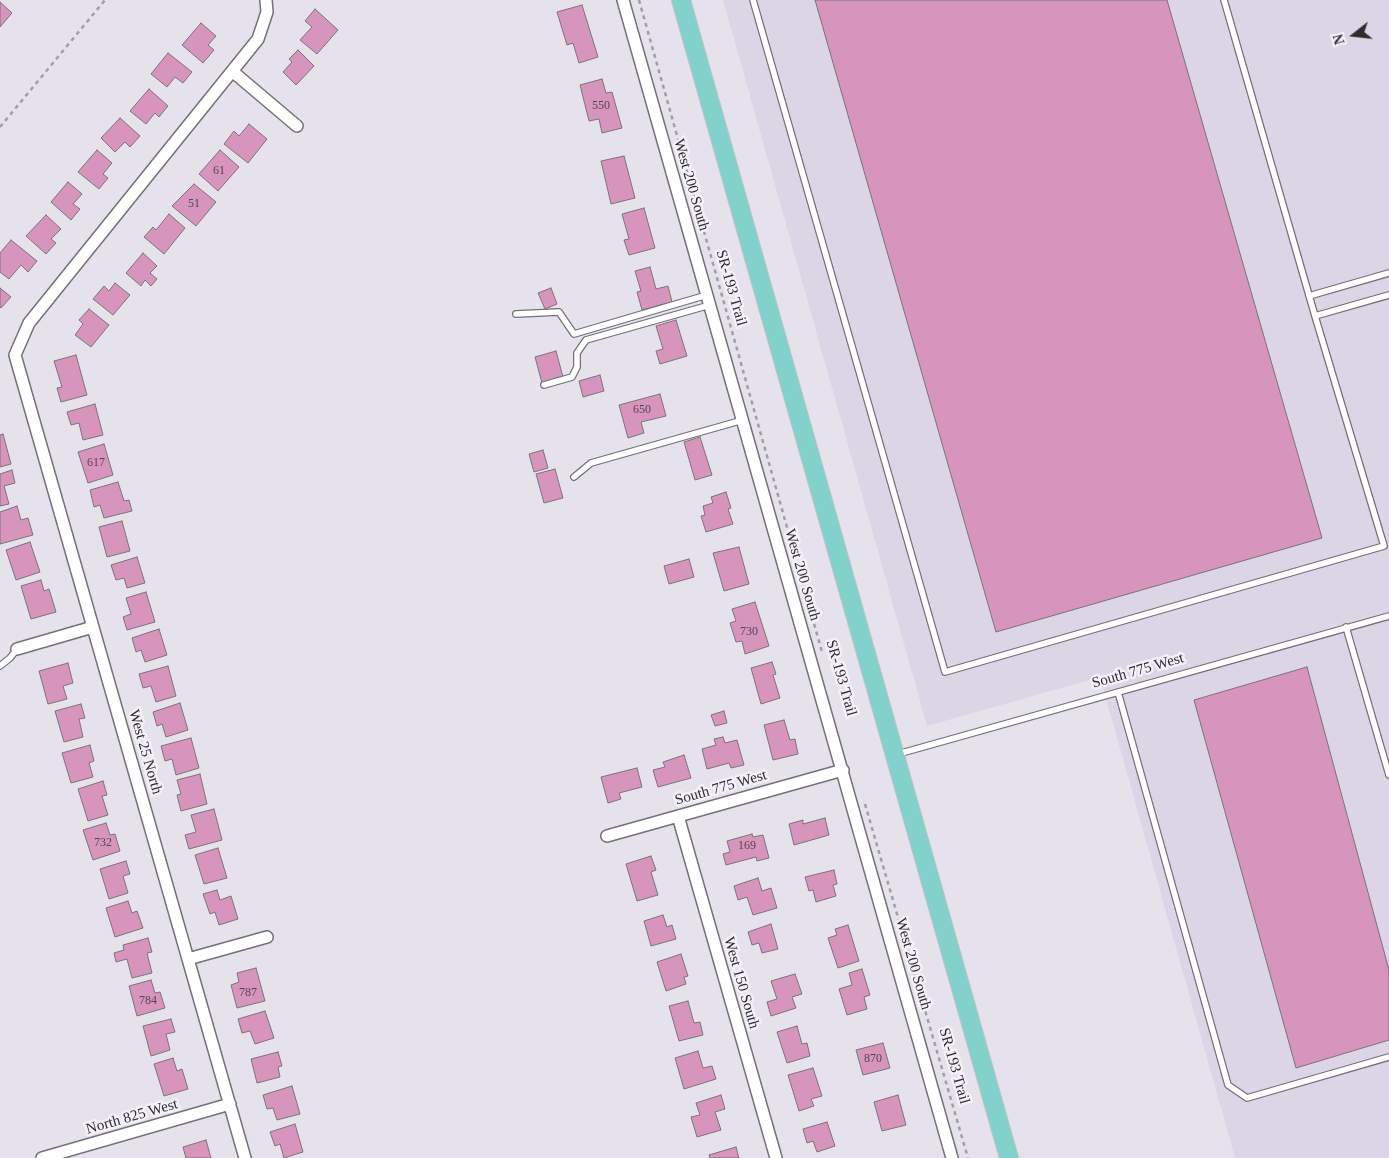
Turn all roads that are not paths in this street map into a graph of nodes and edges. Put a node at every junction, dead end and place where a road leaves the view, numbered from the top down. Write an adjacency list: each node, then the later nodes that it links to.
1 (266, 0): 6 (street)
2 (623, 0): 11 (street, West 200 South)
3 (681, 0): 23 (main road)
4 (753, 0): 13 (lane)
5 (1224, 0): 10 (lane)
6 (232, 71): 7 (street); 18 (street, West 25 North)
7 (297, 126)
8 (1389, 273): 10 (lane)
9 (1389, 295): 13 (lane)
10 (1309, 296): 13 (lane)
11 (708, 300): 12 (lane); 14 (lane); 15 (street, West 200 South)
12 (516, 314)
13 (1315, 316)
14 (544, 385)
15 (743, 420): 16 (lane); 24 (street, West 200 South)
16 (574, 477)
17 (1389, 616): 19 (lane, South 775 West)
18 (93, 627): 20 (street); 29 (street, West 25 North)
19 (1346, 627): 22 (lane, South 775 West); 25 (lane)
20 (17, 649): 21 (lane)
21 (0, 666)
22 (1118, 692): 23 (lane, South 775 West); 30 (lane)
23 (896, 755): 37 (main road)
24 (842, 770): 26 (street, South 775 West); 36 (street, West 200 South)
25 (1389, 775)
26 (678, 816): 27 (street, South 775 West); 35 (street, West 150 South)
27 (607, 836)
28 (267, 937): 29 (street)
29 (188, 959): 31 (street, West 25 North)
30 (1389, 1058)
31 (230, 1104): 32 (street, North 825 West); 34 (street, West 25 North)
32 (76, 1153): 33 (street, North 825 West)
33 (42, 1158)
34 (245, 1158)
35 (776, 1158)
36 (952, 1158)
37 (1009, 1158)

